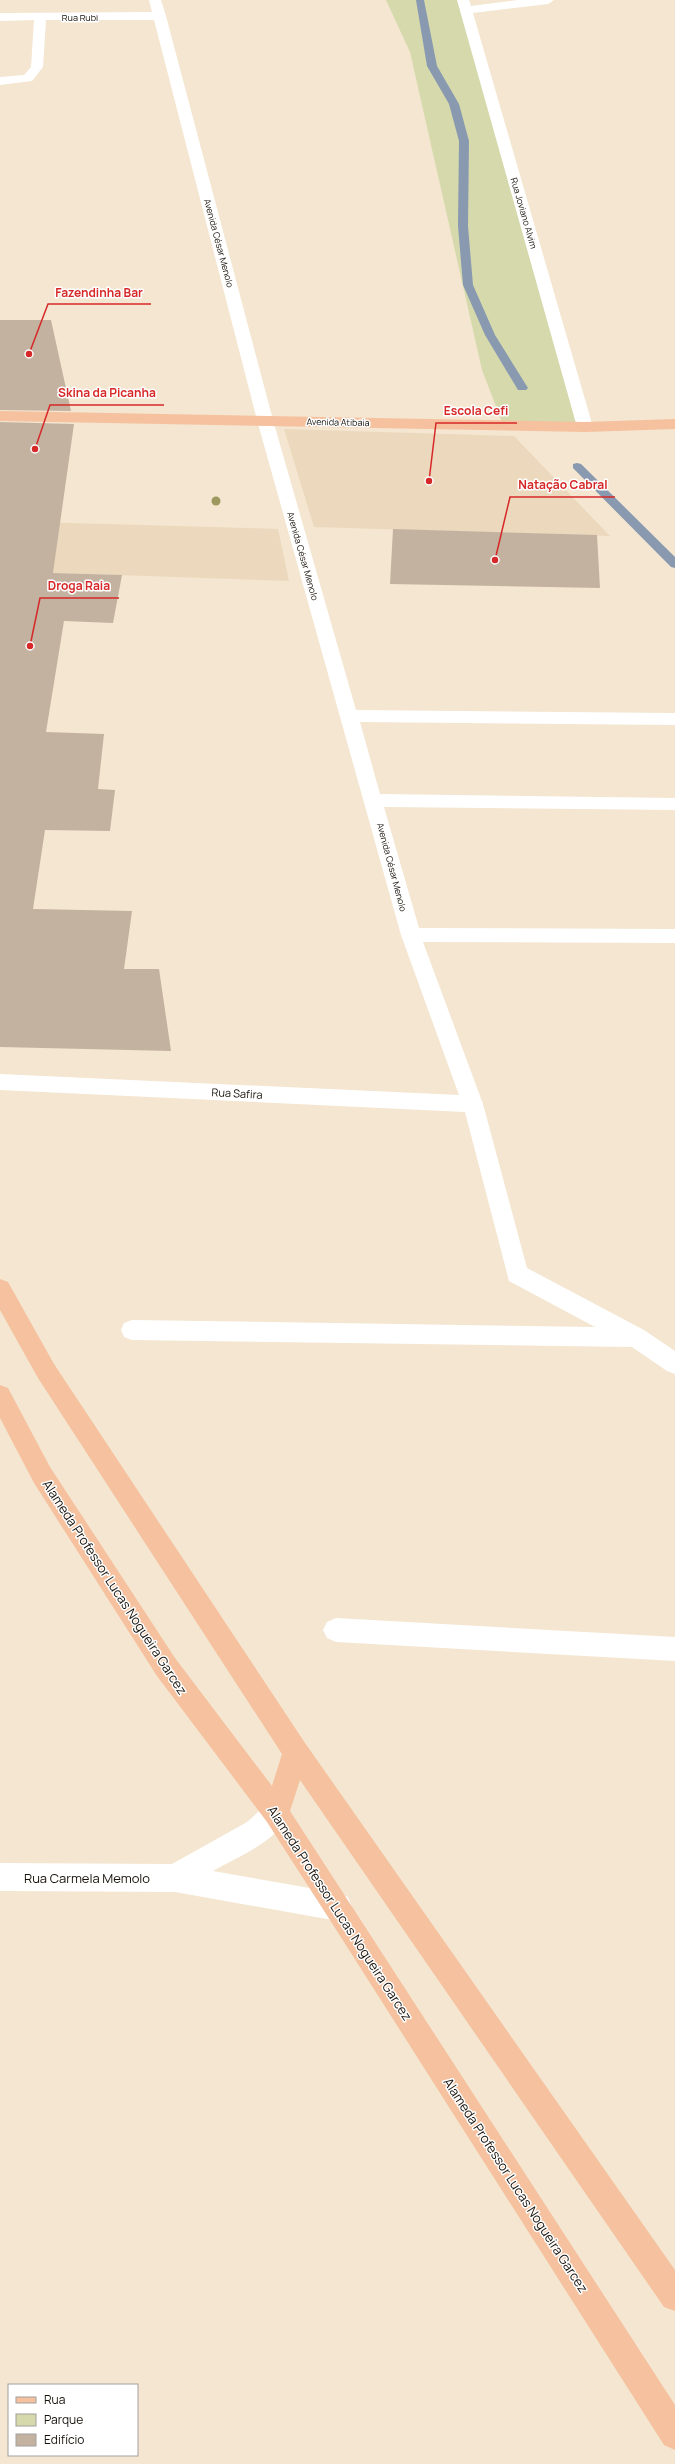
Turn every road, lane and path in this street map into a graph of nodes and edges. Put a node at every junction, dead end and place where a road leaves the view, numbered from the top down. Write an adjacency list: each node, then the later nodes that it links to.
1 (156, 0): 4 (street, Avenida César Menolo)
2 (548, 0): 3 (street)
3 (465, 5): 11 (street, Rua Joviano Alvim)
4 (160, 16): 6 (street, Rua Rubi); 9 (street, Avenida César Menolo)
5 (0, 17): 6 (street, Rua Rubi)
6 (40, 17): 7 (street)
7 (0, 81)
8 (0, 416): 9 (main road, Avenida Atibaia)
9 (264, 420): 11 (main road, Avenida Atibaia); 12 (street, Avenida César Menolo)
10 (675, 424): 11 (main road, Avenida Atibaia)
11 (585, 427)
12 (349, 716): 13 (street); 14 (street, Avenida César Menolo)
13 (675, 719)
14 (374, 800): 15 (street); 16 (street, Avenida César Menolo)
15 (675, 804)
16 (411, 935): 17 (street); 19 (street, Avenida César Menolo)
17 (675, 936)
18 (0, 1082): 19 (street, Rua Safira)
19 (473, 1104): 22 (street, Avenida César Menolo)
20 (0, 1289): 27 (main road)
21 (132, 1330): 22 (street)
22 (636, 1337): 23 (street, Avenida César Menolo)
23 (675, 1364)
24 (0, 1395): 28 (main road, Alameda Professor Lucas Nogueira Garcez)
25 (336, 1630): 26 (street)
26 (675, 1649)
27 (296, 1752): 28 (main road); 32 (main road)
28 (276, 1813): 30 (street); 31 (main road, Alameda Professor Lucas Nogueira Garcez)
29 (0, 1877): 30 (street, Rua Carmela Memolo)
30 (175, 1878): 31 (street, Rua Carmela Memolo)
31 (338, 1907): 33 (main road, Alameda Professor Lucas Nogueira Garcez)
32 (675, 2296)
33 (675, 2434)

